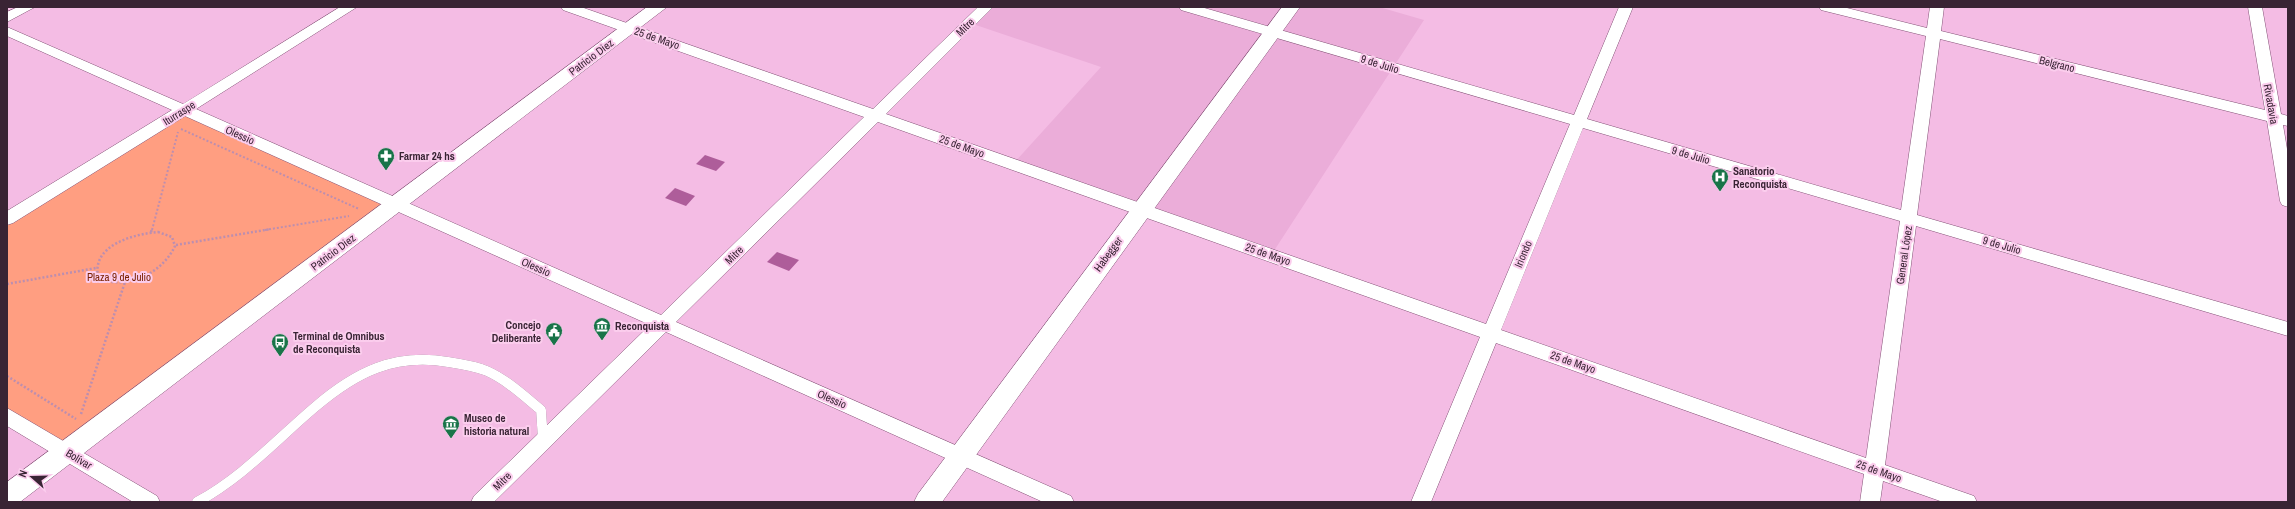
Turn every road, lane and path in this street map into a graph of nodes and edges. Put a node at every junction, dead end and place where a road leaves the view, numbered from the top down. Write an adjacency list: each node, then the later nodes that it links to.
1 (28, 7): 12 (street)
2 (350, 7): 17 (street, Iturraspe)
3 (568, 7): 13 (street, 25 de Mayo)
4 (658, 7): 13 (street, Patricio Diez)
5 (986, 7): 18 (street, Mitre)
6 (1186, 7): 15 (street, 9 de Julio)
7 (1291, 7): 15 (street, Habegger)
8 (1626, 7): 21 (street, Iriondo)
9 (1826, 7): 16 (street, Belgrano)
10 (1937, 7): 16 (street, General López)
11 (2255, 7): 19 (street, Rivadavia)
12 (7, 18)
13 (629, 28): 18 (street, 25 de Mayo); 25 (street, Patricio Diez)
14 (7, 32): 17 (street, Olessio)
15 (1273, 32): 21 (street, 9 de Julio); 27 (street, Habegger)
16 (1933, 33): 19 (street, Belgrano); 30 (street, General López)
17 (183, 110): 25 (street, Olessio); 29 (street, Iturraspe)
18 (874, 115): 27 (street, 25 de Mayo); 36 (street, Mitre)
19 (2273, 118): 20 (street, Belgrano); 24 (street, Rivadavia)
20 (2288, 121)
21 (1578, 123): 30 (street, 9 de Julio); 38 (street, Iriondo)
22 (179, 128): 23 (path); 26 (path); 31 (path)
23 (172, 132)
24 (2288, 201)
25 (396, 204): 36 (street, Olessio); 44 (street, Patricio Diez)
26 (360, 209)
27 (1141, 210): 38 (street, 25 de Mayo); 45 (street, Habegger)
28 (352, 215): 32 (path)
29 (7, 218)
30 (1909, 218): 37 (street, 9 de Julio); 46 (street, General López)
31 (151, 232): 32 (path); 33 (path)
32 (176, 245): 34 (path)
33 (96, 268): 34 (path); 35 (path)
34 (125, 282): 42 (path)
35 (7, 284)
36 (664, 324): 43 (street, Mitre); 45 (street, Olessio)
37 (2288, 329)
38 (1490, 333): 46 (street, 25 de Mayo); 53 (street, Iriondo)
39 (7, 376): 42 (path)
40 (7, 416): 44 (street, Bolívar)
41 (86, 416): 42 (path)
42 (79, 420)
43 (543, 440): 49 (lane); 50 (street, Mitre)
44 (67, 452): 47 (street, Patricio Diez); 48 (street, Bolívar)
45 (961, 456): 51 (street, Habegger); 52 (street, Olessio)
46 (1874, 469): 54 (street, General López); 55 (street, 25 de Mayo)
47 (7, 497)
48 (150, 502)
49 (197, 502)
50 (481, 502)
51 (927, 502)
52 (1064, 502)
53 (1421, 502)
54 (1870, 502)
55 (1968, 502)

